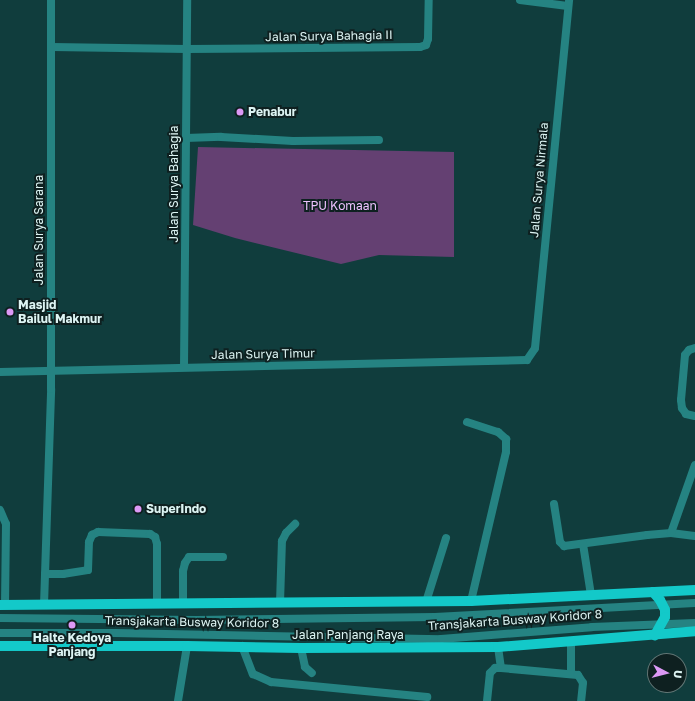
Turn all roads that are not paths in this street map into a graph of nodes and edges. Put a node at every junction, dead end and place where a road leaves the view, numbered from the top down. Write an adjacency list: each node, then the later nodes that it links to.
1 (51, 0): 6 (street, Jalan Surya Sarana)
2 (187, 0): 7 (street, Jalan Surya Bahagia)
3 (429, 0): 7 (street, Jalan Surya Bahagia II)
4 (520, 0): 5 (street)
5 (568, 3): 11 (street, Jalan Surya Nirmala)
6 (52, 47): 7 (street, Jalan Surya Bahagia II); 14 (street, Jalan Surya Sarana)
7 (187, 49): 8 (street, Jalan Surya Bahagia)
8 (186, 138): 9 (street); 12 (street, Jalan Surya Bahagia)
9 (379, 140)
10 (695, 348): 15 (street)
11 (527, 360): 12 (street, Jalan Surya Timur)
12 (184, 368): 14 (street, Jalan Surya Timur)
13 (0, 372): 14 (street, Jalan Surya Timur)
14 (50, 372): 26 (street, Jalan Surya Sarana)
15 (695, 416)
16 (467, 422): 30 (street)
17 (695, 465): 21 (street)
18 (554, 504): 24 (street)
19 (0, 510): 36 (street)
20 (296, 524): 34 (street)
21 (671, 534): 22 (street); 24 (street)
22 (695, 536)
23 (446, 538): 32 (street)
24 (583, 544): 29 (street)
25 (223, 557): 31 (street)
26 (45, 574): 33 (street); 37 (street, Jalan Surya Sarana)
27 (695, 590): 28 (main road)
28 (653, 592): 29 (main road); 38 (main road)
29 (591, 595): 30 (main road)
30 (471, 601): 32 (main road)
31 (183, 602): 33 (main road); 34 (main road)
32 (426, 602): 34 (main road)
33 (157, 603): 37 (main road)
34 (280, 603)
35 (695, 603): 38 (street, Transjakarta Busway Koridor 8)
36 (2, 605): 37 (main road)
37 (44, 605)
38 (663, 605): 39 (street, Transjakarta Busway Koridor 8); 41 (main road)
39 (0, 618)
40 (695, 623): 41 (street, Transjakarta Busway Koridor 8)
41 (662, 624): 43 (street, Transjakarta Busway Koridor 8); 44 (main road)
42 (695, 632): 44 (main road, Jalan Panjang Raya)
43 (0, 633)
44 (655, 635): 45 (main road, Jalan Panjang Raya)
45 (571, 642): 49 (main road, Jalan Panjang Raya); 53 (street)
46 (0, 646): 47 (main road, Jalan Panjang Raya)
47 (187, 646): 48 (main road, Jalan Panjang Raya); 55 (street)
48 (242, 646): 50 (main road, Jalan Panjang Raya); 54 (street)
49 (498, 647): 50 (main road, Jalan Panjang Raya); 51 (street)
50 (301, 648): 52 (street)
51 (501, 668): 53 (street); 56 (street)
52 (312, 673)
53 (571, 673): 57 (street)
54 (427, 697)
55 (178, 701)
56 (487, 701)
57 (581, 701)

